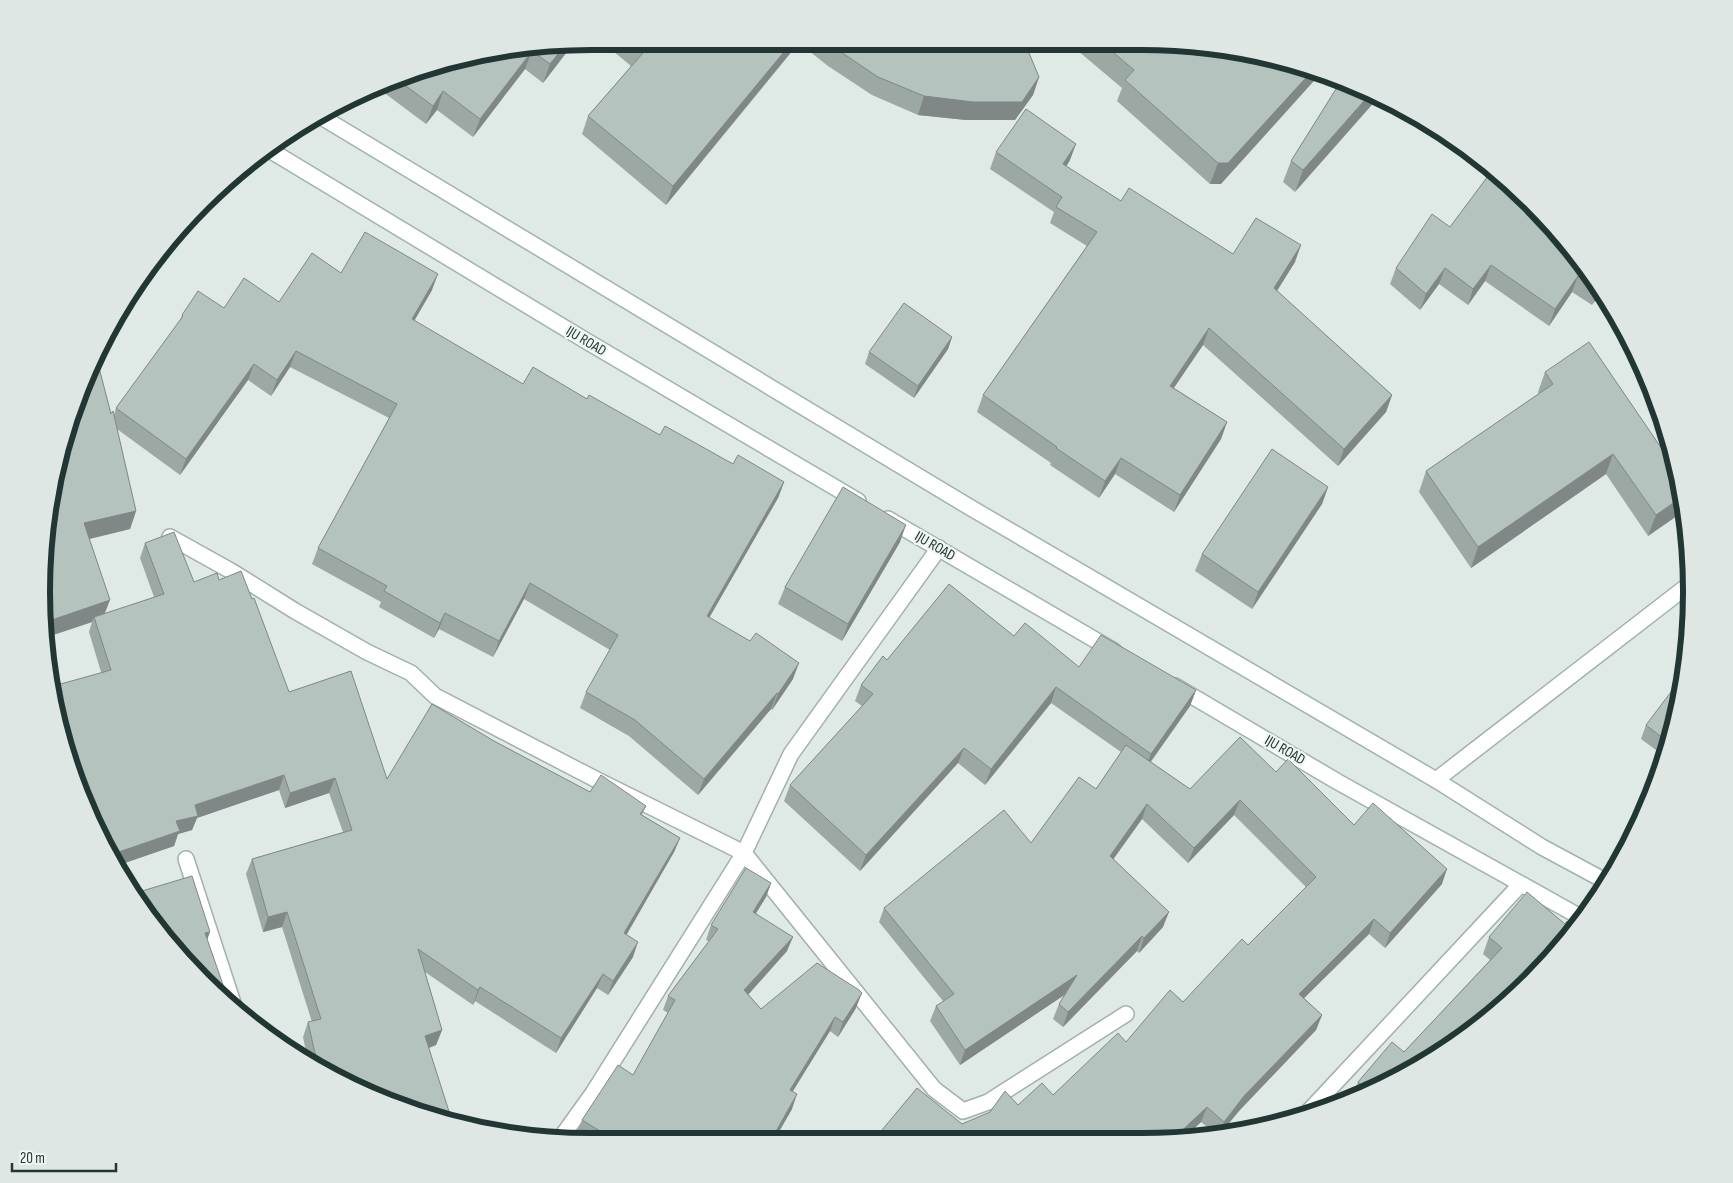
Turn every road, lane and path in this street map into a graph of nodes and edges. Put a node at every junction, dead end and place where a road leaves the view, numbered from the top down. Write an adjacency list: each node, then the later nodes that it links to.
1 (327, 120): 8 (main road)
2 (275, 153): 4 (main road, IJU ROAD)
3 (170, 537): 9 (main road)
4 (939, 548): 6 (main road, IJU ROAD); 9 (main road)
5 (1683, 588): 8 (main road)
6 (1127, 658)
7 (1162, 678): 12 (main road, IJU ROAD)
8 (1436, 780): 11 (main road)
9 (744, 854): 15 (main road); 17 (main road)
10 (186, 859): 14 (main road)
11 (1600, 878)
12 (1520, 885): 13 (main road, IJU ROAD); 16 (main road)
13 (1576, 915)
14 (231, 996)
15 (1126, 1014)
16 (1315, 1104)
17 (565, 1132)

